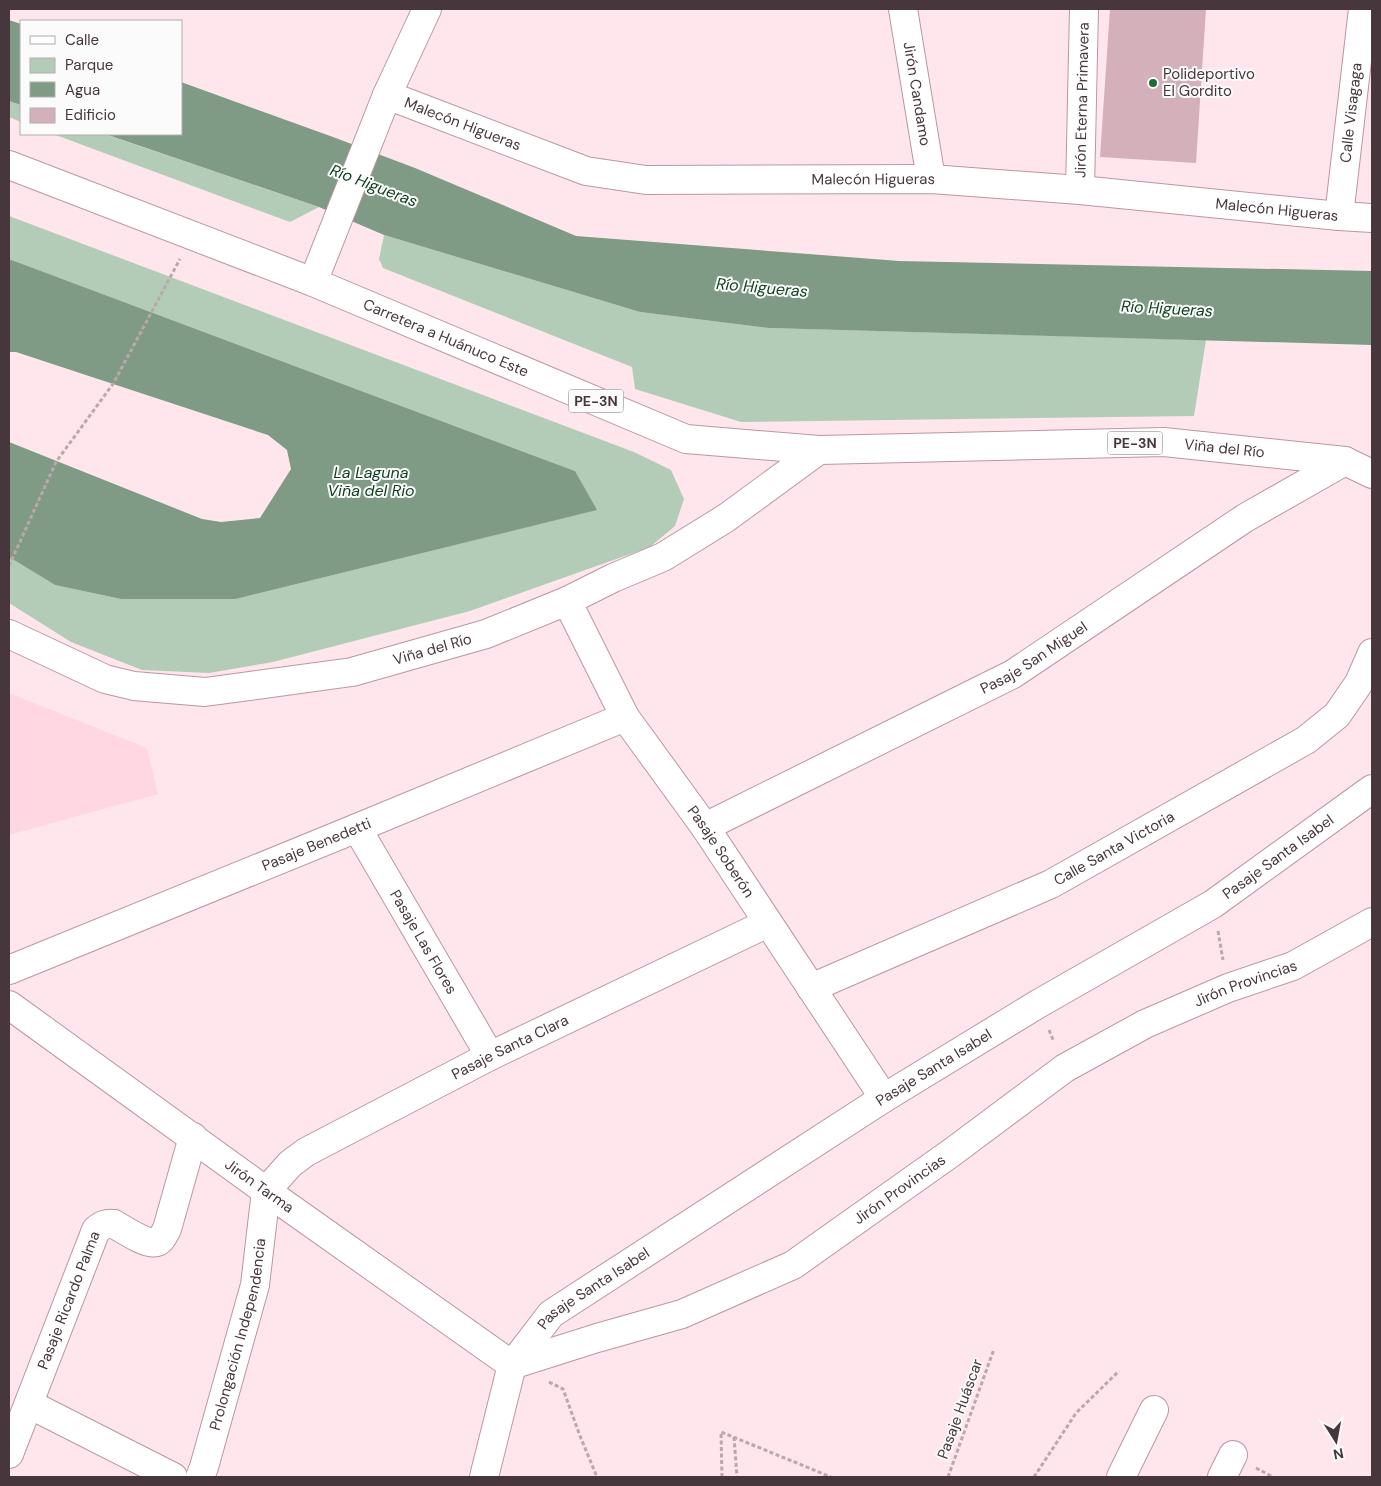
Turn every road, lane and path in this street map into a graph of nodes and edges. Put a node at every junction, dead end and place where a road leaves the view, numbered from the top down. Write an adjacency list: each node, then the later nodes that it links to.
1 (427, 9): 5 (main road)
2 (903, 9): 7 (main road, Jirón Candamo)
3 (1084, 9): 8 (main road, Jirón Eterna Primavera)
4 (1363, 9): 9 (main road, Calle Visagaga)
5 (387, 95): 7 (main road, Malecón Higueras); 12 (main road)
6 (9, 165): 11 (main road, Carretera a Huánuco Este)
7 (931, 179): 8 (main road, Malecón Higueras)
8 (1080, 190): 9 (main road, Malecón Higueras)
9 (1339, 216): 10 (main road, Malecón Higueras)
10 (1372, 218)
11 (192, 236): 12 (main road, Carretera a Huánuco Este); 17 (path)
12 (313, 282): 14 (main road, Carretera a Huánuco Este / PE-3N)
13 (894, 448): 14 (main road, Carretera a Huánuco Este / PE-3N); 15 (main road, Viña del Río / PE-3N)
14 (819, 450): 18 (main road, Viña del Río)
15 (1345, 460): 16 (main road, Viña del Río / PE-3N); 23 (main road, Pasaje San Miguel)
16 (1372, 474)
17 (9, 566)
18 (567, 601): 19 (main road, Viña del Río); 21 (main road, Pasaje Soberón)
19 (9, 634)
20 (1372, 653): 29 (main road, Calle Santa Victoria)
21 (625, 717): 23 (main road, Pasaje Soberón); 24 (main road, Pasaje Benedetti)
22 (1372, 789): 25 (main road, Pasaje Santa Isabel)
23 (705, 827): 27 (main road, Pasaje Soberón)
24 (357, 828): 28 (main road, Pasaje Benedetti); 33 (main road, Pasaje Las Flores)
25 (1213, 904): 30 (path); 31 (main road, Pasaje Santa Isabel)
26 (1372, 922): 30 (main road, Jirón Provincias)
27 (768, 923): 29 (main road, Pasaje Soberón); 33 (main road, Pasaje Santa Clara)
28 (9, 970)
29 (811, 988): 35 (main road, Pasaje Soberón)
30 (1228, 988): 34 (main road, Jirón Provincias)
31 (1038, 1004): 34 (path); 35 (main road, Pasaje Santa Isabel)
32 (9, 1005): 36 (main road, Jirón Tarma)
33 (490, 1056): 37 (main road, Pasaje Santa Clara)
34 (1065, 1068): 39 (main road, Jirón Provincias)
35 (884, 1098): 39 (main road, Pasaje Santa Isabel)
36 (193, 1137): 37 (main road, Jirón Tarma); 41 (main road, Pasaje Ricardo Palma)
37 (266, 1190): 39 (main road, Jirón Tarma); 46 (main road, Prolongación Independencia)
38 (994, 1349): 52 (path, Pasaje Huáscar)
39 (512, 1365): 47 (main road); 48 (path)
40 (1119, 1371): 53 (path)
41 (29, 1404): 44 (main road, Pasaje Ricardo Palma); 45 (main road)
42 (1154, 1410): 54 (main road)
43 (734, 1437): 49 (path); 50 (path); 51 (path)
44 (9, 1454)
45 (173, 1477)
46 (200, 1477)
47 (484, 1477)
48 (597, 1477)
49 (722, 1477)
50 (738, 1477)
51 (831, 1477)
52 (948, 1477)
53 (1034, 1477)
54 (1121, 1477)

